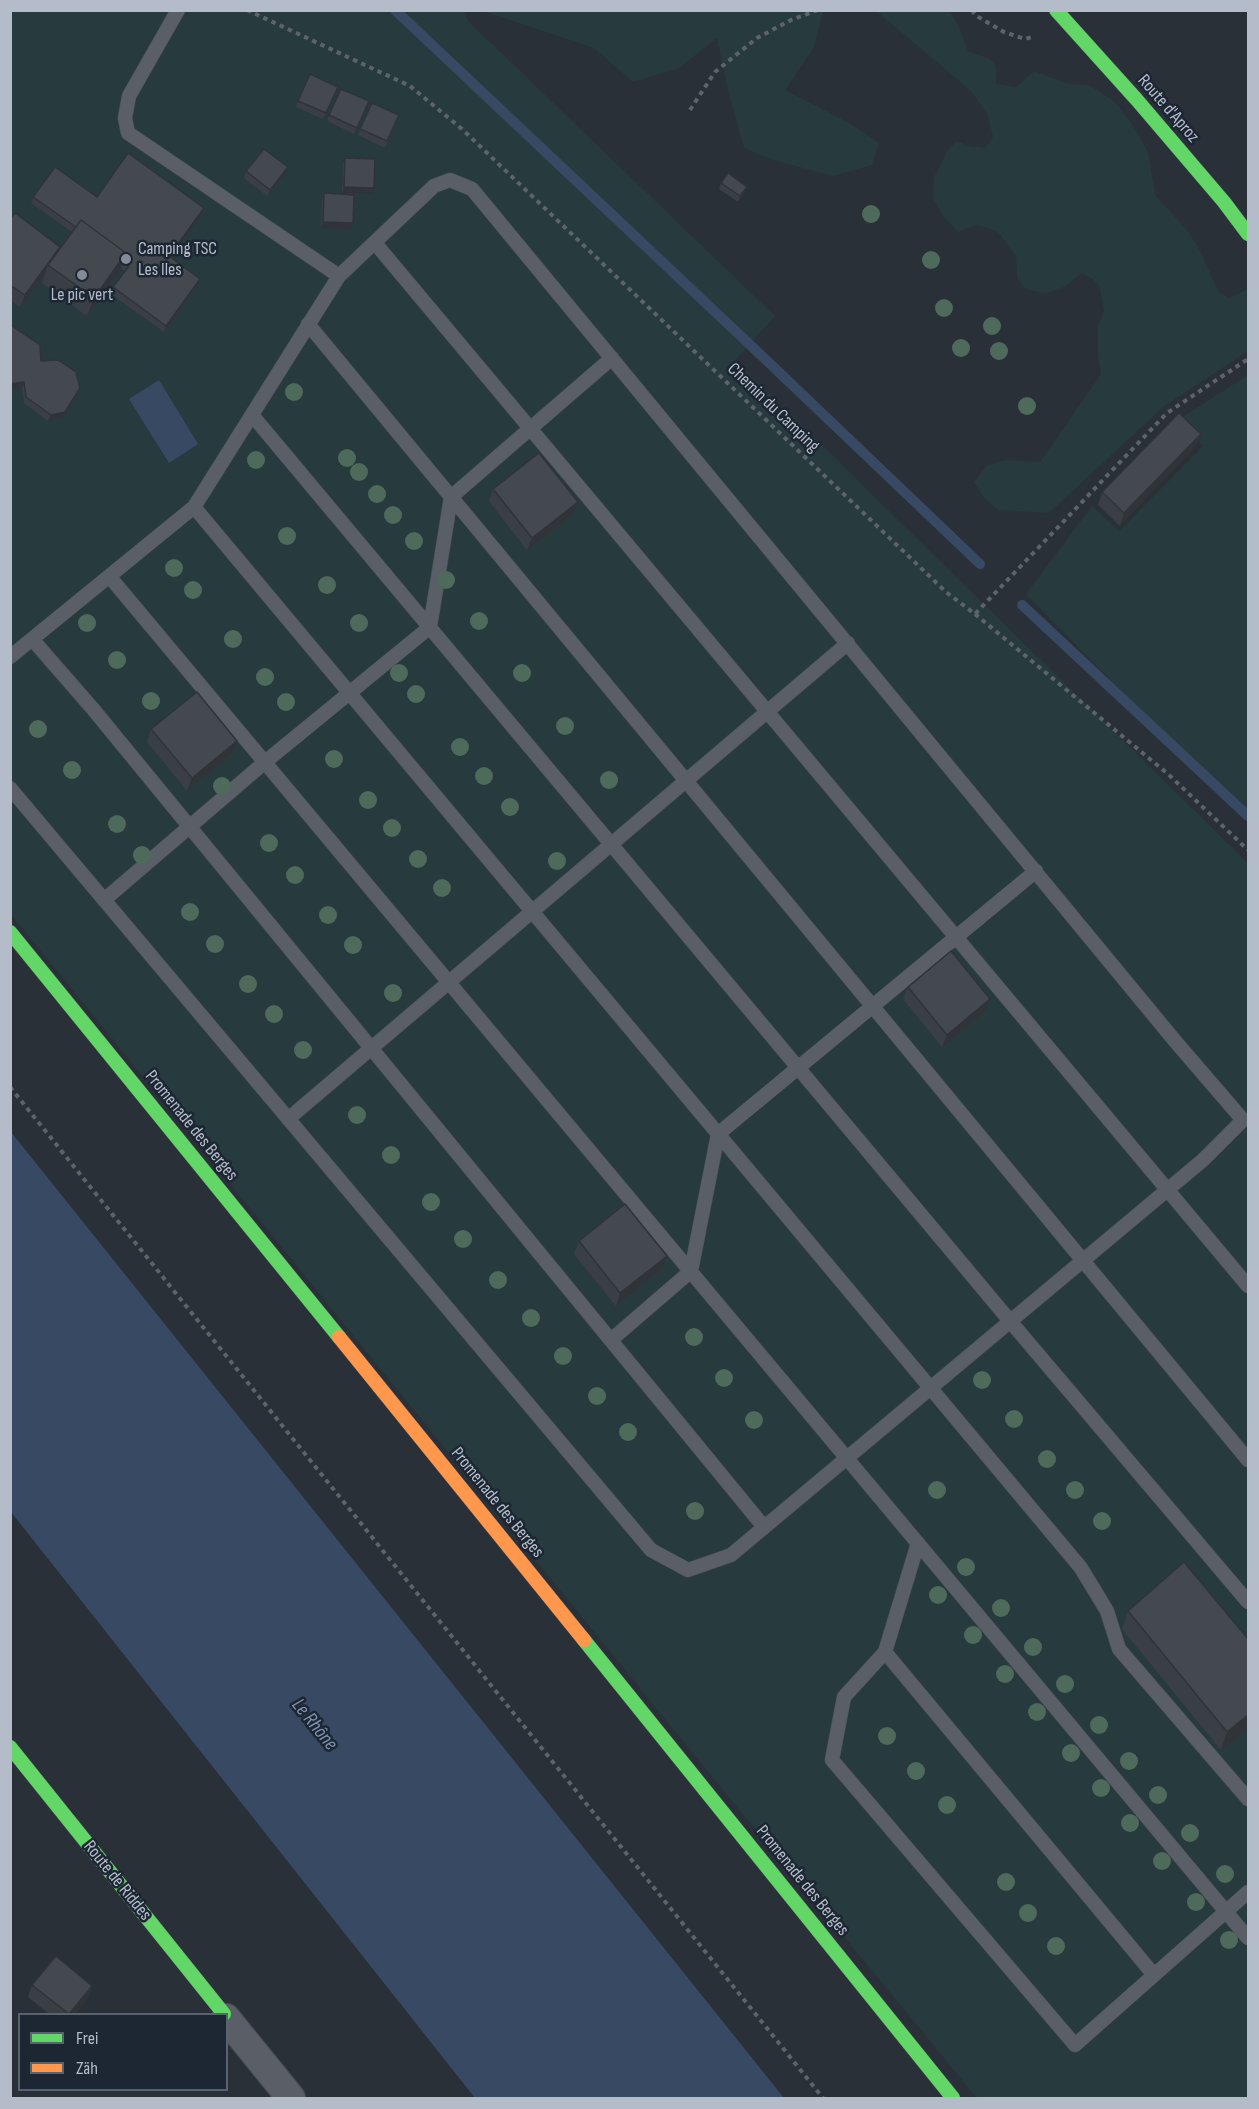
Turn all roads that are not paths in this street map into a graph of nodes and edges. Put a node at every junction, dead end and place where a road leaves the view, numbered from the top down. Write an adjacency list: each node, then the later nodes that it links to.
1 (178, 10): 5 (lane)
2 (1060, 15): 3 (street, Route d'Aproz)
3 (1248, 234)
4 (375, 243): 5 (lane); 7 (lane); 9 (lane)
5 (339, 276): 6 (lane)
6 (308, 324): 8 (lane); 10 (lane)
7 (612, 358): 9 (lane); 15 (lane)
8 (252, 415): 11 (lane); 13 (lane)
9 (530, 427): 10 (lane); 18 (lane)
10 (451, 497): 13 (lane); 20 (lane)
11 (194, 507): 12 (lane); 17 (lane)
12 (110, 576): 14 (lane); 19 (lane)
13 (430, 627): 17 (lane); 23 (lane)
14 (32, 639): 16 (lane); 22 (lane)
15 (848, 643): 18 (lane); 24 (lane)
16 (10, 657)
17 (349, 692): 19 (lane); 26 (lane)
18 (768, 712): 20 (lane); 28 (lane)
19 (265, 762): 22 (lane); 29 (lane)
20 (686, 781): 23 (lane); 30 (lane)
21 (10, 788): 25 (lane)
22 (190, 827): 25 (lane); 31 (lane)
23 (611, 844): 26 (lane); 32 (lane)
24 (1036, 871): 28 (lane); 34 (lane)
25 (104, 900): 33 (lane)
26 (532, 911): 29 (lane); 35 (lane)
27 (10, 932): 58 (street, Promenade des Berges)
28 (956, 937): 30 (lane); 36 (lane)
29 (449, 982): 31 (lane); 38 (lane)
30 (872, 1005): 32 (lane); 37 (lane)
31 (372, 1048): 33 (lane); 41 (lane)
32 (798, 1068): 35 (lane); 40 (lane)
33 (288, 1119): 45 (lane)
34 (1247, 1121): 36 (lane)
35 (718, 1134): 38 (lane); 42 (lane)
36 (1167, 1189): 37 (lane); 39 (lane)
37 (1083, 1260): 40 (lane); 44 (lane)
38 (691, 1271): 41 (lane); 43 (lane)
39 (1248, 1286)
40 (1010, 1321): 42 (lane); 47 (lane)
41 (611, 1340): 45 (lane)
42 (930, 1388): 43 (lane); 50 (lane)
43 (847, 1458): 45 (lane); 46 (lane)
44 (1248, 1460)
45 (764, 1527)
46 (918, 1543): 48 (lane); 52 (lane)
47 (1248, 1602)
48 (885, 1652): 54 (lane); 54 (lane)
49 (10, 1747): 55 (street, Route de Riddes)
50 (1248, 1799)
51 (1248, 1892): 52 (lane)
52 (1226, 1911): 53 (lane); 54 (lane)
53 (1248, 1938)
54 (1154, 1975)
55 (223, 2013)
56 (228, 2020): 57 (street, Route de Riddes)
57 (291, 2098)
58 (953, 2098)

